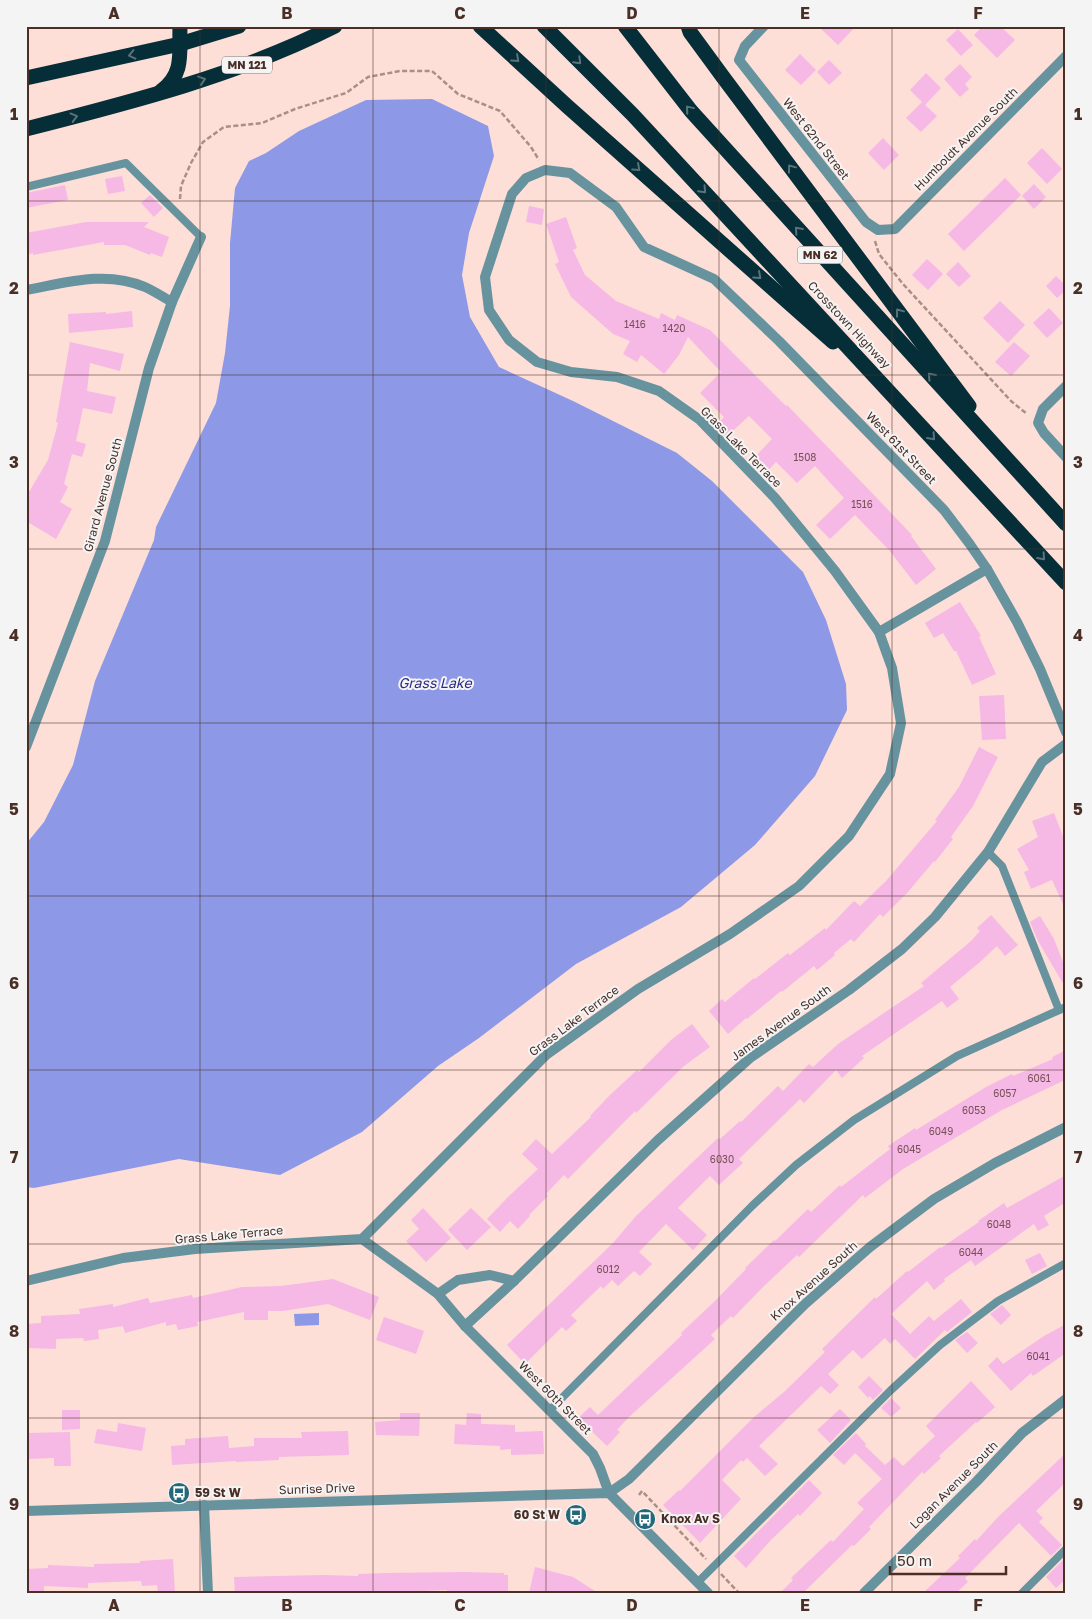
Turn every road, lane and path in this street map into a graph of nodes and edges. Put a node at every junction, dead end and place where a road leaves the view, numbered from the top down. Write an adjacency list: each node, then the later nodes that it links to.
1 (180, 26): 9 (highway)
2 (239, 26): 9 (highway)
3 (335, 26): 12 (highway, MN 121, one-way to 3)
4 (480, 26): 22 (highway, one-way to 22)
5 (544, 26): 22 (highway, Crosstown Highway, one-way to 22)
6 (625, 26): 25 (highway, Crosstown Highway / MN 62, one-way to 6)
7 (688, 26): 25 (highway, one-way to 7)
8 (764, 26): 17 (street, West 62nd Street)
9 (180, 44): 11 (highway, one-way to 11); 12 (highway)
10 (1066, 56): 17 (street, Humboldt Avenue South)
11 (26, 78)
12 (156, 95): 13 (highway, MN 121, one-way to 12)
13 (26, 128)
14 (545, 170): 16 (path); 27 (street, West 61st Street); 29 (street, Grass Lake Terrace)
15 (26, 187): 16 (lane)
16 (178, 215): 18 (lane)
17 (878, 230): 23 (path)
18 (201, 237): 20 (street, Girard Avenue South)
19 (26, 290): 20 (street)
20 (172, 302): 33 (street, Girard Avenue South)
21 (1066, 386): 23 (street)
22 (899, 401): 28 (highway, Crosstown Highway, one-way to 28)
23 (1038, 424): 24 (street)
24 (1066, 457)
25 (1022, 477): 26 (highway, Crosstown Highway / MN 62)
26 (1066, 524)
27 (987, 569): 29 (street); 30 (street, West 61st Street)
28 (1066, 583)
29 (879, 632): 37 (street, Grass Lake Terrace)
30 (1063, 716): 31 (street, West 61st Street)
31 (1066, 732)
32 (1066, 744): 34 (street, James Avenue South)
33 (26, 747)
34 (988, 852): 35 (lane); 40 (street, James Avenue South)
35 (1062, 1009): 44 (lane)
36 (1066, 1127): 45 (street, Knox Avenue South)
37 (362, 1239): 39 (street, Grass Lake Terrace); 41 (street, West 60th Street)
38 (1066, 1263): 50 (lane)
39 (26, 1281)
40 (514, 1281): 41 (street); 42 (street, James Avenue South)
41 (438, 1294): 42 (street, West 60th Street)
42 (465, 1326): 44 (street, West 60th Street)
43 (1066, 1399): 55 (street, Logan Avenue South)
44 (550, 1410): 45 (street, West 60th Street)
45 (609, 1494): 47 (street, Sunrise Drive); 51 (street, West 60th Street)
46 (639, 1495): 50 (path)
47 (204, 1505): 48 (street, Sunrise Drive); 52 (street)
48 (26, 1511)
49 (1066, 1549): 56 (lane)
50 (713, 1566): 51 (lane); 54 (path)
51 (698, 1582): 53 (street, West 60th Street)
52 (208, 1593)
53 (708, 1593)
54 (739, 1593)
55 (864, 1593)
56 (1022, 1593)

